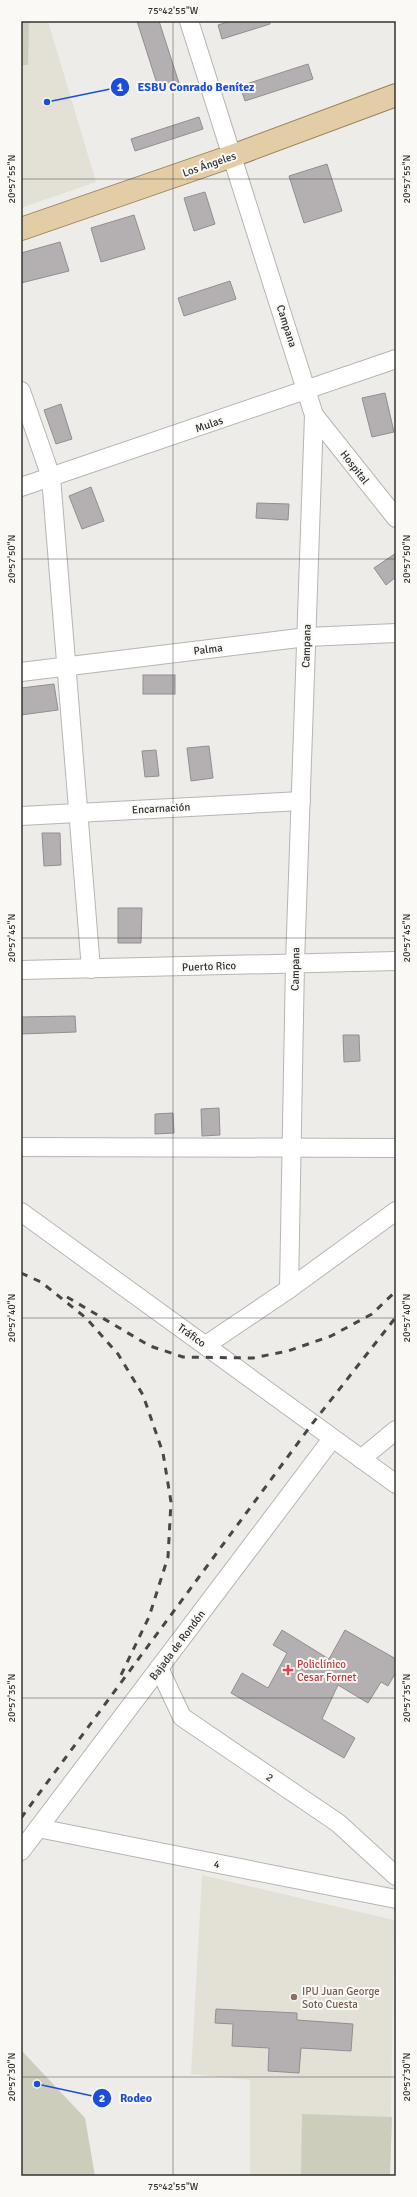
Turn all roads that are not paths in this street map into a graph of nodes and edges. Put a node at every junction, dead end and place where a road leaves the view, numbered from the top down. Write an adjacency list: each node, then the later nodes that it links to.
1 (189, 21): 3 (street, Campana)
2 (396, 95): 3 (main road, Los Ángeles)
3 (232, 156): 4 (main road, Los Ángeles); 6 (street, Campana)
4 (21, 229)
5 (396, 359): 6 (street, Mulas)
6 (308, 390): 8 (street, Campana); 9 (street, Mulas)
7 (21, 391): 9 (street)
8 (314, 415): 11 (street, Hospital); 13 (street, Campana)
9 (50, 477): 10 (street, Mulas); 14 (street)
10 (21, 487)
11 (394, 513)
12 (396, 634): 13 (street, Palma)
13 (306, 637): 14 (street, Palma); 16 (street, Campana)
14 (66, 666): 15 (street, Palma); 17 (street)
15 (21, 672)
16 (301, 801): 17 (street, Encarnación); 20 (street, Campana)
17 (78, 813): 18 (street, Encarnación); 21 (street)
18 (21, 816)
19 (396, 961): 20 (street, Puerto Rico)
20 (295, 963): 21 (street, Puerto Rico); 24 (street, Campana)
21 (91, 969): 22 (street, Puerto Rico)
22 (21, 970)
23 (21, 1146): 24 (street)
24 (292, 1148): 25 (street); 28 (street, Campana)
25 (396, 1148)
26 (396, 1211): 28 (street)
27 (21, 1212): 29 (street, Tráfico)
28 (289, 1289): 29 (street)
29 (206, 1344): 31 (street, Tráfico)
30 (396, 1430): 32 (street)
31 (332, 1439): 32 (street, Tráfico); 34 (street, Bajada de Rondón)
32 (361, 1459): 33 (street, Tráfico)
33 (396, 1484)
34 (159, 1668): 35 (street, Bajada de Rondón); 37 (street, 2)
35 (38, 1828): 36 (street, Bajada de Rondón); 38 (street, 4)
36 (21, 1851)
37 (396, 1876)
38 (396, 1899)

